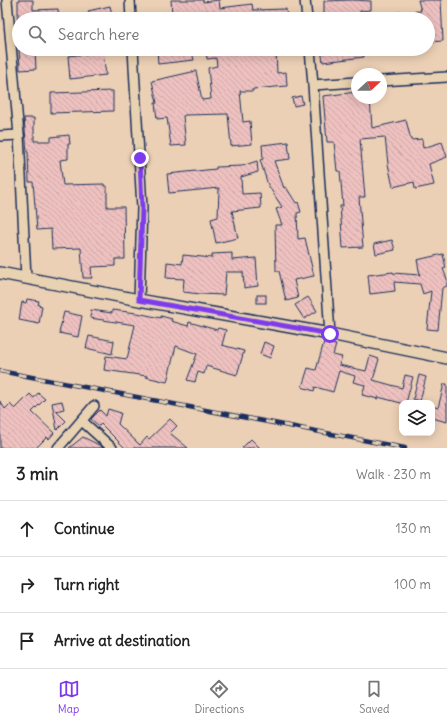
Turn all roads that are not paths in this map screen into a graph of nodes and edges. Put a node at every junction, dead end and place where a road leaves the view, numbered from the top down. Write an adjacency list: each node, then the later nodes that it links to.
1 (130, 0): 4 (street)
2 (305, 0): 5 (street)
3 (5, 6): 12 (street)
4 (131, 12)
5 (306, 12)
6 (133, 56): 16 (street)
7 (311, 56): 11 (street)
8 (447, 77): 9 (street)
9 (387, 80)
10 (351, 82): 11 (street)
11 (314, 84): 17 (street)
12 (19, 135): 13 (street); 15 (street)
13 (0, 136)
14 (0, 273): 15 (street)
15 (26, 278): 16 (street)
16 (139, 300): 17 (street)
17 (330, 334): 18 (street)
18 (447, 358)
19 (94, 406): 20 (street)
20 (82, 421): 21 (street); 22 (street)
21 (58, 448)
22 (112, 448)

